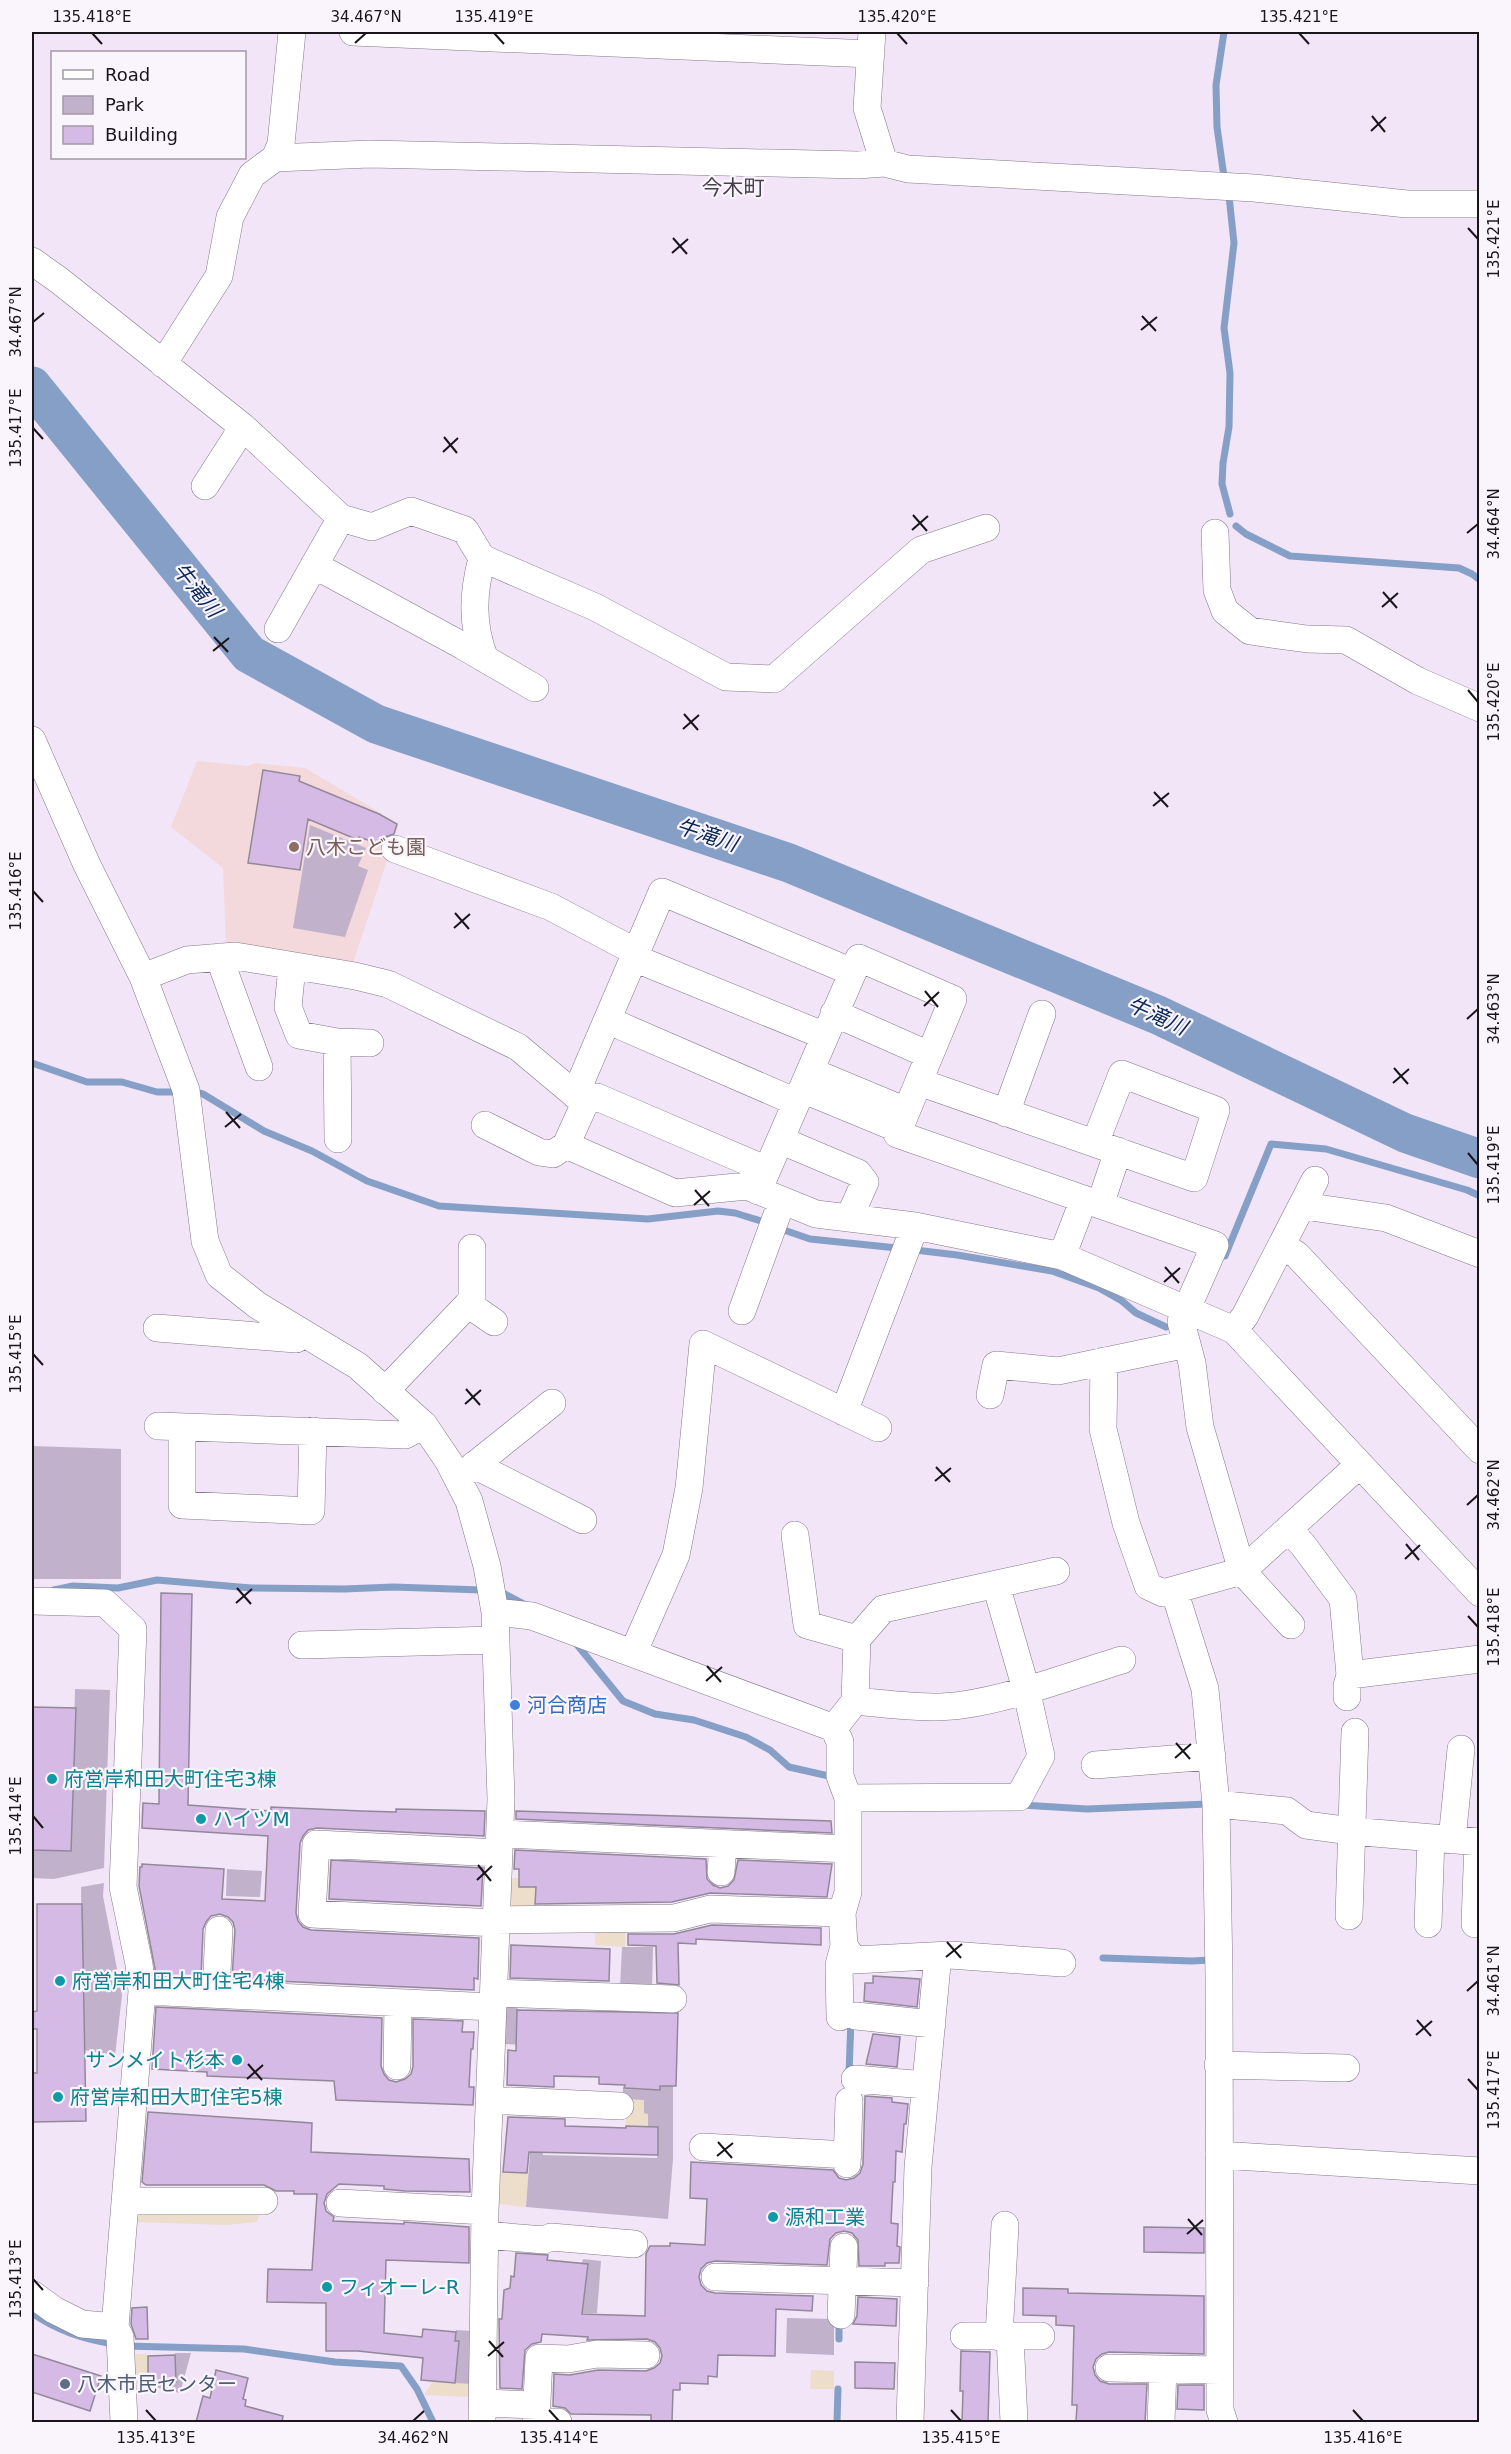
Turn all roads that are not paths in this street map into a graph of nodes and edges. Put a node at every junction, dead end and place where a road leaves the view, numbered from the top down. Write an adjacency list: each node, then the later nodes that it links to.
1 (292, 32): 4 (street)
2 (352, 32): 3 (street)
3 (872, 43): 5 (street)
4 (275, 158): 5 (street); 8 (street)
5 (884, 163): 6 (street)
6 (1479, 204)
7 (32, 261): 8 (street)
8 (163, 364): 9 (street)
9 (243, 427): 10 (street); 11 (street)
10 (205, 486)
11 (341, 518): 14 (street); 15 (street)
12 (986, 528): 14 (street)
13 (1215, 533): 19 (street)
14 (482, 558): 17 (street)
15 (314, 565): 16 (street); 17 (street)
16 (278, 629)
17 (485, 659): 18 (street)
18 (535, 688)
19 (1479, 708)
20 (32, 740): 26 (street)
21 (395, 849): 22 (street)
22 (635, 955): 25 (street); 28 (street); 29 (street)
23 (219, 957): 24 (street); 26 (street); 33 (street)
24 (292, 967): 30 (street); 36 (street)
25 (852, 972): 29 (street); 32 (street)
26 (143, 977): 59 (street)
27 (1042, 1014): 37 (street)
28 (607, 1020): 35 (street); 36 (street)
29 (830, 1025): 32 (street); 35 (street)
30 (338, 1042): 31 (street); 40 (street)
31 (370, 1043)
32 (929, 1055): 34 (street)
33 (259, 1067)
34 (918, 1082): 37 (street); 38 (street)
35 (802, 1087): 38 (street); 41 (street)
36 (580, 1099): 42 (street); 44 (street)
37 (1006, 1113): 45 (street)
38 (903, 1120): 45 (street)
39 (485, 1125): 42 (street)
40 (338, 1139)
41 (780, 1140): 44 (street); 47 (street)
42 (566, 1145): 44 (street)
43 (1315, 1180): 46 (street)
44 (769, 1187): 47 (street); 54 (street)
45 (1092, 1202): 52 (street); 55 (street)
46 (1304, 1206): 49 (street); 51 (street)
47 (849, 1218): 48 (street)
48 (915, 1227): 52 (street); 65 (street)
49 (1283, 1246): 58 (street); 69 (street)
50 (472, 1248): 53 (street)
51 (1479, 1254)
52 (1062, 1256): 55 (street)
53 (468, 1304): 56 (street); 62 (street)
54 (742, 1311)
55 (1185, 1311): 58 (street); 60 (street)
56 (494, 1322)
57 (157, 1328): 59 (street)
58 (1234, 1330): 70 (street)
59 (303, 1333): 62 (street)
60 (1187, 1344): 61 (street); 75 (street)
61 (1104, 1361): 63 (street); 78 (street)
62 (385, 1391): 66 (street)
63 (990, 1395)
64 (552, 1403): 71 (street)
65 (844, 1412): 67 (street); 86 (street)
66 (424, 1425): 68 (street); 71 (street)
67 (878, 1428)
68 (313, 1431): 68 (street)
69 (1479, 1450)
70 (1359, 1465): 73 (street); 79 (street)
71 (466, 1472): 72 (street); 81 (street)
72 (583, 1520)
73 (1288, 1530): 75 (street); 87 (street)
74 (795, 1535): 83 (street)
75 (1242, 1571): 78 (street); 82 (street)
76 (1056, 1572): 77 (street)
77 (996, 1585): 83 (street); 89 (street)
78 (1174, 1590): 94 (street)
79 (1479, 1593)
80 (32, 1601): 113 (street)
81 (495, 1612): 84 (street); 86 (street)
82 (1291, 1626)
83 (857, 1639): 90 (street)
84 (496, 1640): 85 (street); 100 (street)
85 (302, 1645)
86 (633, 1653): 91 (street)
87 (1479, 1659)
88 (1122, 1660): 89 (street)
89 (1026, 1689): 90 (street); 96 (street)
90 (855, 1701): 91 (street)
91 (834, 1728): 96 (street)
92 (1355, 1732): 98 (street)
93 (1461, 1749): 99 (street)
94 (1212, 1756): 95 (street); 97 (street)
95 (1095, 1765)
96 (848, 1798): 102 (street)
97 (1216, 1804): 98 (street); 119 (street)
98 (1351, 1831): 99 (street); 105 (street)
99 (1460, 1841): 107 (street); 108 (street)
100 (499, 1844): 101 (street); 106 (street); 106 (street)
101 (723, 1844): 102 (street); 103 (street)
102 (848, 1849): 104 (street)
103 (722, 1872)
104 (842, 1913): 106 (street); 110 (street)
105 (1349, 1916)
106 (496, 1921): 116 (street)
107 (1428, 1924)
108 (1475, 1924)
109 (219, 1930): 114 (street)
110 (844, 1946): 111 (street); 118 (street)
111 (1062, 1964)
112 (937, 1965): 118 (street)
113 (142, 1991): 114 (street); 128 (street)
114 (216, 1994): 117 (street)
115 (673, 1999): 116 (street)
116 (493, 2000): 117 (street); 123 (street)
117 (398, 2002): 120 (street)
118 (932, 2024): 122 (street)
119 (1218, 2065): 121 (street); 126 (street)
120 (396, 2066)
121 (1346, 2068)
122 (925, 2085): 125 (street); 137 (street)
123 (489, 2100): 124 (street); 131 (street)
124 (620, 2106)
125 (703, 2147)
126 (1219, 2155): 127 (street); 147 (street)
127 (1479, 2170)
128 (125, 2201): 129 (street); 143 (street)
129 (264, 2201)
130 (340, 2203): 131 (street)
131 (485, 2223): 133 (street); 149 (street)
132 (1005, 2225): 142 (street)
133 (634, 2244)
134 (844, 2247): 136 (street)
135 (716, 2277): 136 (street)
136 (843, 2280): 137 (street); 139 (street)
137 (915, 2283): 152 (street)
138 (32, 2294): 143 (street)
139 (842, 2315)
140 (964, 2336): 142 (street)
141 (1041, 2336): 142 (street)
142 (1005, 2337): 153 (street)
143 (118, 2340): 150 (street)
144 (646, 2355): 148 (street)
145 (1109, 2368): 146 (street)
146 (1163, 2369): 147 (street); 154 (street)
147 (1220, 2370): 155 (street)
148 (537, 2405): 149 (street); 151 (street)
149 (482, 2413)
150 (124, 2422)
151 (558, 2422)
152 (910, 2422)
153 (1014, 2422)
154 (1161, 2422)
155 (1224, 2422)

